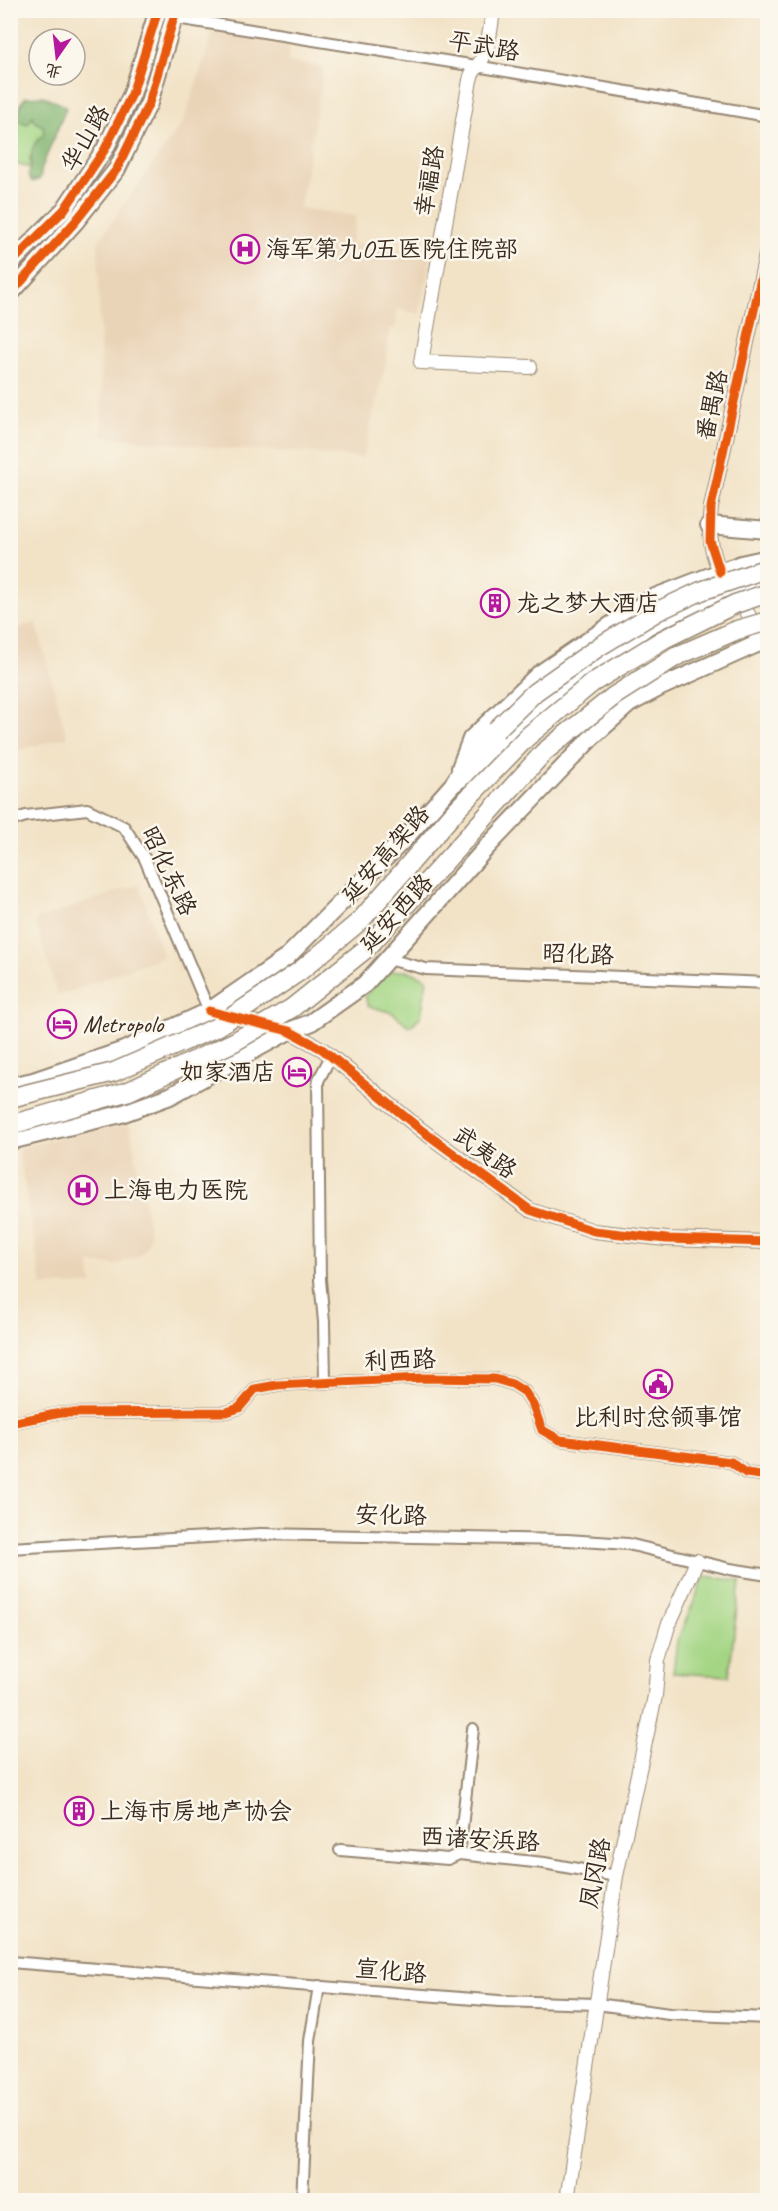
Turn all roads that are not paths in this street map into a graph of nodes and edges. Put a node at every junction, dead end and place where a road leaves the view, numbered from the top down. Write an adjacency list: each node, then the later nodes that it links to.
1 (493, 10): 4 (street, 幸福路)
2 (158, 13): 3 (street, 平武路); 7 (main road, 华山路)
3 (176, 14): 4 (street, 平武路); 8 (main road, 华山路)
4 (476, 66): 5 (street, 平武路); 9 (street, 幸福路)
5 (768, 116)
6 (768, 246): 10 (street, 番禺路)
7 (10, 264)
8 (10, 294)
9 (530, 367)
10 (709, 525): 11 (main road); 14 (street, 番禺路)
11 (768, 530)
12 (768, 558): 14 (main road, 延安西路)
13 (768, 568): 20 (highway, bridge)
14 (720, 572): 16 (street, 番禺路); 20 (main road, 延安西路)
15 (768, 580): 16 (main road, 延安西路)
16 (733, 591): 19 (street, 番禺路); 20 (main road, 延安西路)
17 (768, 593): 28 (highway, 延安高架路, bridge)
18 (768, 621): 29 (highway, 延安高架路, bridge)
19 (763, 640): 22 (main road, 延安西路)
20 (455, 782): 24 (main road, 延安西路)
21 (10, 821): 24 (street, 昭化东路)
22 (388, 959): 23 (street, 昭化路); 25 (main road, 延安西路)
23 (768, 983)
24 (209, 1011): 25 (street, 武夷路); 27 (main road, 延安西路)
25 (289, 1031): 26 (street, 武夷路); 30 (main road, 延安西路)
26 (331, 1056): 31 (street, 武夷路); 32 (street)
27 (10, 1086)
28 (10, 1098)
29 (10, 1125)
30 (10, 1141)
31 (768, 1242)
32 (325, 1382): 33 (street, 利西路); 34 (street, 利西路)
33 (10, 1423)
34 (768, 1476)
35 (10, 1548): 36 (street, 安化路)
36 (697, 1561): 37 (street, 安化路); 41 (street, 凤冈路)
37 (768, 1575)
38 (473, 1729): 40 (street)
39 (340, 1850): 40 (street, 西诸安浜路)
40 (459, 1854): 41 (street, 西诸安浜路)
41 (616, 1876): 44 (street, 凤冈路)
42 (10, 1962): 43 (street, 宣化路)
43 (319, 1986): 44 (street, 宣化路); 46 (street)
44 (597, 2004): 45 (street, 宣化路); 47 (street, 凤冈路)
45 (768, 2018)
46 (302, 2200)
47 (567, 2200)

